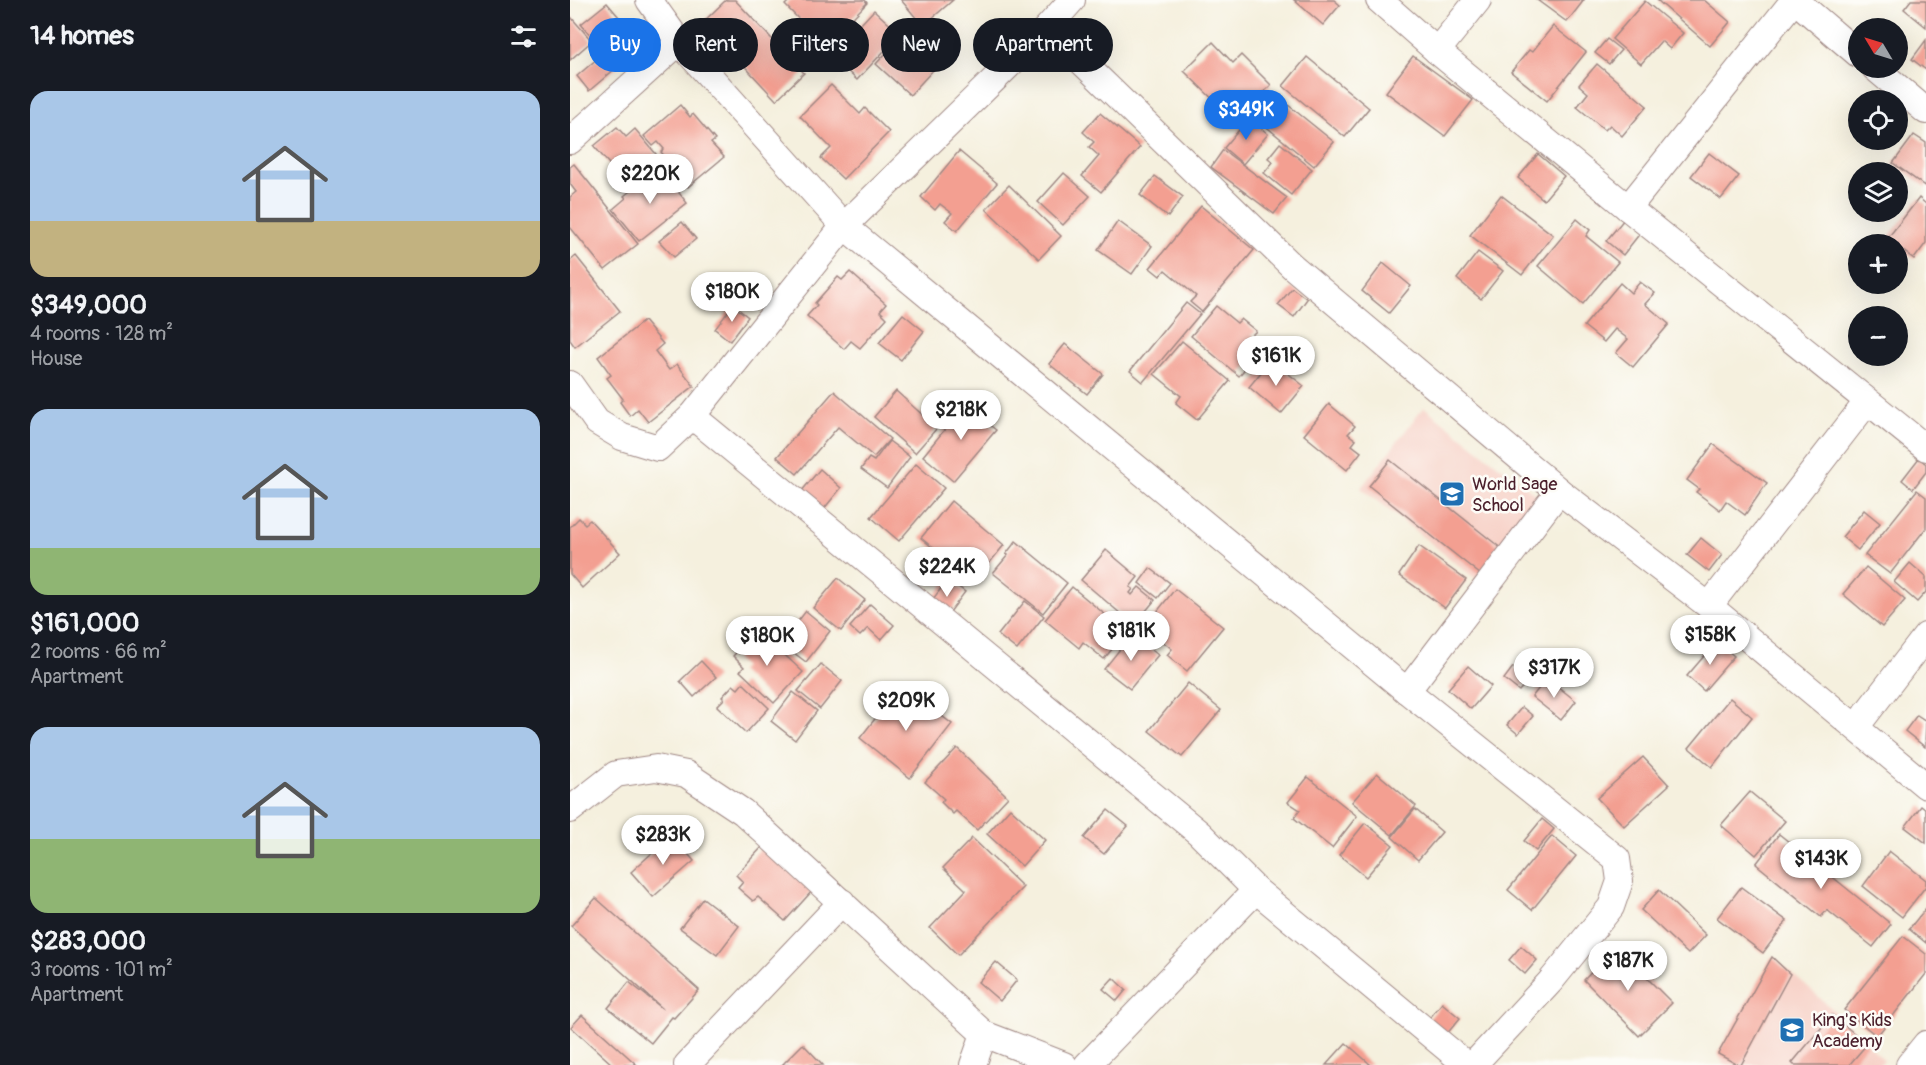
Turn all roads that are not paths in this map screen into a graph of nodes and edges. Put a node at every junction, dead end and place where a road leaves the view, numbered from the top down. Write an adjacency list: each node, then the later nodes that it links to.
1 (649, 0): 7 (street)
2 (1072, 0): 6 (street)
3 (1379, 0): 10 (street)
4 (1478, 0): 10 (street)
5 (1795, 0): 8 (street); 17 (street)
6 (1056, 18)
7 (673, 34)
8 (1848, 45)
9 (673, 47): 16 (street)
10 (1437, 51): 17 (street)
11 (706, 72): 18 (street)
12 (1002, 72): 18 (street)
13 (1092, 72): 23 (street)
14 (1887, 78): 15 (street)
15 (1926, 111)
16 (570, 141)
17 (1628, 208): 20 (street)
18 (844, 226): 21 (street); 26 (street)
19 (570, 384): 21 (street)
20 (1867, 402): 22 (street); 24 (street)
21 (692, 416): 30 (street)
22 (1926, 448)
23 (1559, 491): 24 (street); 26 (street)
24 (1709, 606): 27 (street)
25 (1926, 636): 27 (street)
26 (1407, 691): 39 (street)
27 (1856, 727): 28 (street)
28 (1926, 786)
29 (570, 810): 31 (street)
30 (1256, 890): 37 (street); 38 (street)
31 (842, 902): 32 (street); 34 (street)
32 (984, 1034): 35 (street); 36 (street)
33 (1926, 1044): 40 (street)
34 (687, 1065)
35 (973, 1065)
36 (1064, 1065)
37 (1087, 1065)
38 (1467, 1065)
39 (1473, 1065)
40 (1909, 1065)

